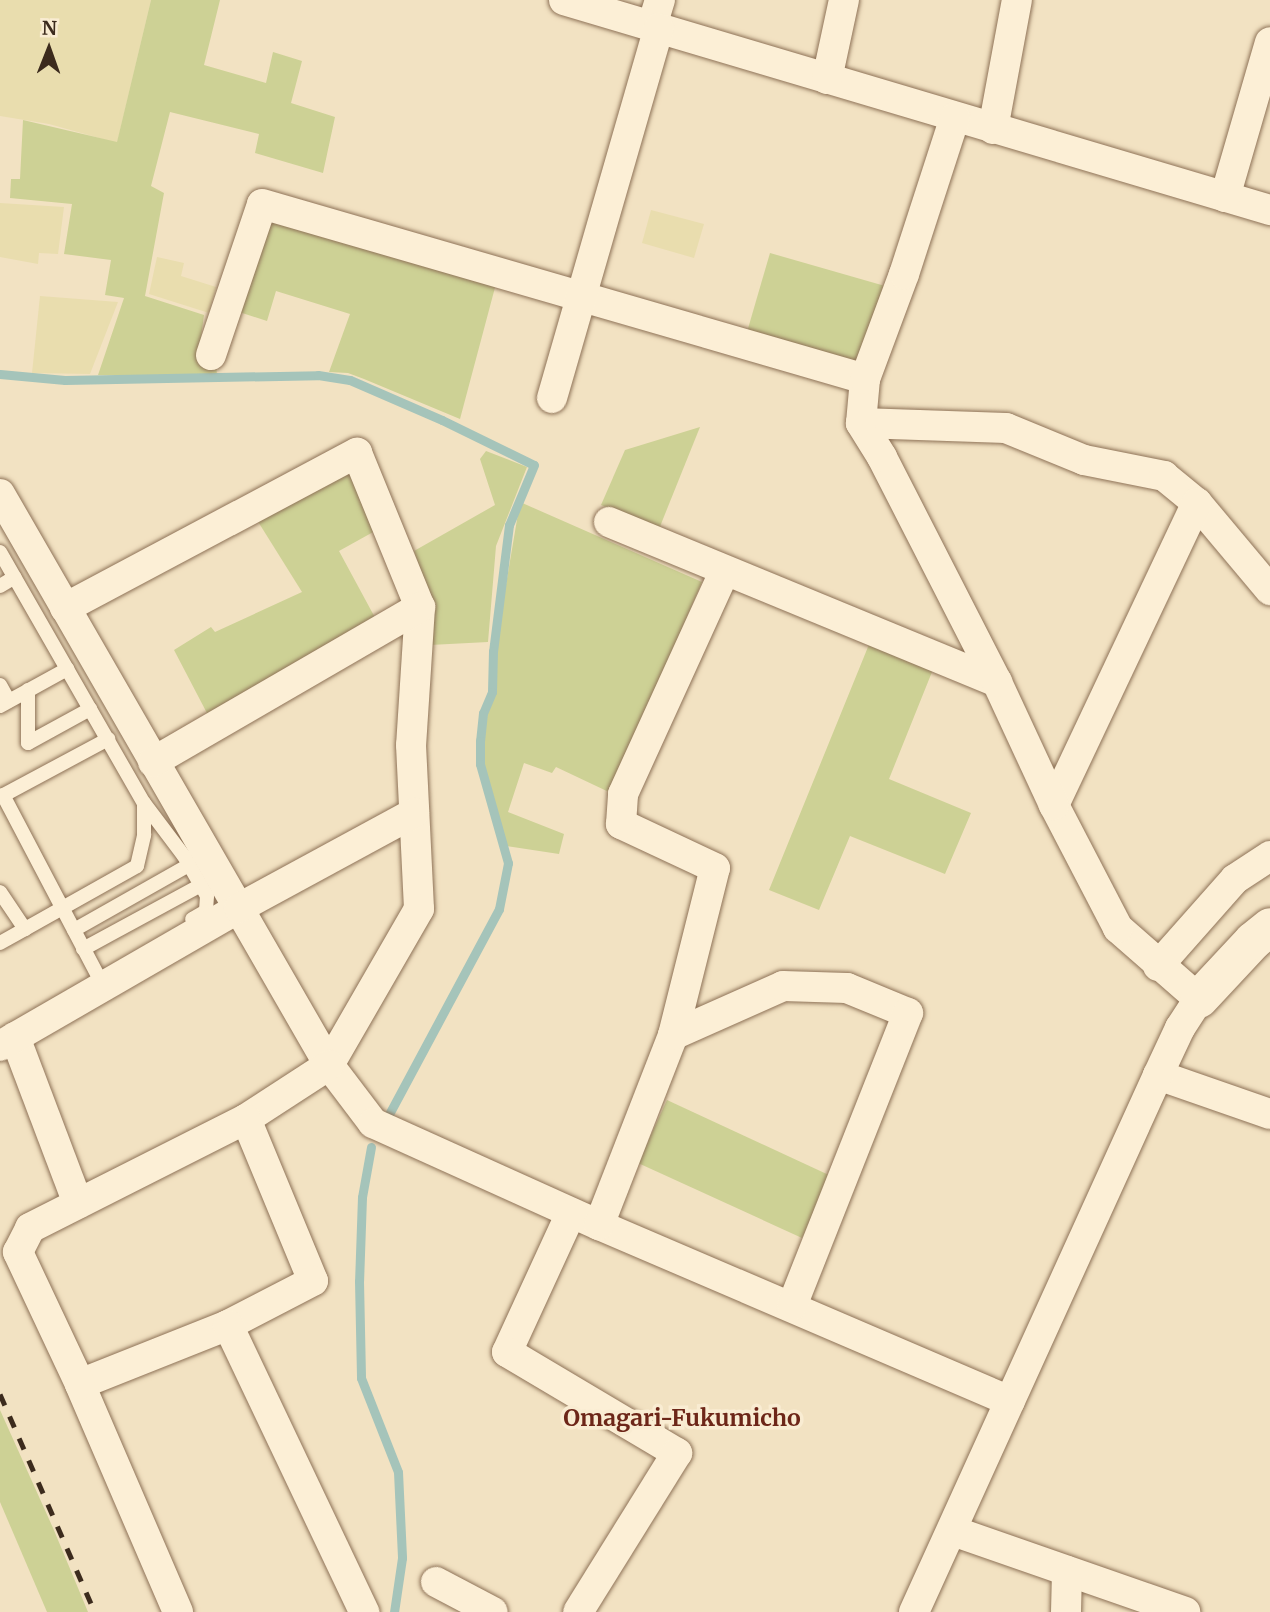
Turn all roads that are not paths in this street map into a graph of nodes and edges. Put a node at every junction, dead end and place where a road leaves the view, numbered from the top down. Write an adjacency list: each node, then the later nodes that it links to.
1 (564, 0): 4 (street)
2 (844, 0): 6 (street)
3 (1017, 0): 8 (street)
4 (657, 18): 6 (street); 11 (street)
5 (1270, 42): 9 (street)
6 (827, 79): 7 (street)
7 (955, 117): 8 (street); 13 (street)
8 (993, 129): 9 (street)
9 (1225, 197): 10 (street)
10 (1270, 210)
11 (581, 297): 12 (street); 13 (street); 14 (street)
12 (211, 355)
13 (864, 379): 15 (street)
14 (552, 398)
15 (861, 423): 17 (street); 27 (street)
16 (0, 494): 25 (street)
17 (1197, 503): 23 (street); 36 (street)
18 (609, 522): 20 (street)
19 (0, 552): 21 (lane)
20 (723, 572): 27 (street); 52 (street)
21 (15, 578): 22 (lane); 26 (lane)
22 (0, 586)
23 (1270, 590)
24 (420, 607): 25 (street); 33 (street); 37 (street)
25 (65, 608): 33 (street)
26 (67, 669): 29 (lane); 31 (lane)
27 (997, 682): 36 (street)
28 (0, 685): 30 (lane)
29 (28, 690): 30 (lane); 31 (lane)
30 (4, 704)
31 (90, 709): 32 (lane)
32 (108, 739): 34 (lane); 35 (lane)
33 (153, 762): 43 (street)
34 (1, 796): 42 (lane)
35 (144, 803): 39 (lane); 42 (lane)
36 (1054, 805): 49 (street)
37 (414, 813): 43 (street); 54 (street)
38 (1270, 856): 49 (street)
39 (189, 865): 40 (lane); 46 (lane)
40 (201, 885): 48 (lane); 50 (lane)
41 (0, 892): 45 (lane)
42 (62, 908): 45 (lane); 46 (lane)
43 (239, 908): 53 (street); 54 (street)
44 (1270, 927): 51 (street)
45 (25, 929): 47 (lane)
46 (74, 930): 48 (lane)
47 (0, 943)
48 (83, 949): 50 (lane)
49 (1158, 966): 51 (street)
50 (97, 974): 53 (lane)
51 (1199, 999): 55 (street)
52 (673, 1035): 60 (street); 61 (street)
53 (5, 1037): 58 (street)
54 (329, 1065): 57 (street); 59 (street)
55 (1158, 1076): 56 (street); 64 (street)
56 (1270, 1114)
57 (246, 1119): 58 (street); 62 (street)
58 (78, 1204): 63 (street)
59 (571, 1213): 60 (street); 71 (street)
60 (599, 1225): 61 (street)
61 (792, 1306): 64 (street)
62 (228, 1325): 63 (street); 69 (street)
63 (80, 1384): 68 (street)
64 (1010, 1401): 65 (street)
65 (953, 1531): 66 (street); 72 (street)
66 (1067, 1571): 73 (street); 74 (street)
67 (436, 1582): 70 (street)
68 (178, 1612)
69 (364, 1612)
70 (493, 1612)
71 (578, 1612)
72 (914, 1612)
73 (1066, 1612)
74 (1185, 1612)

